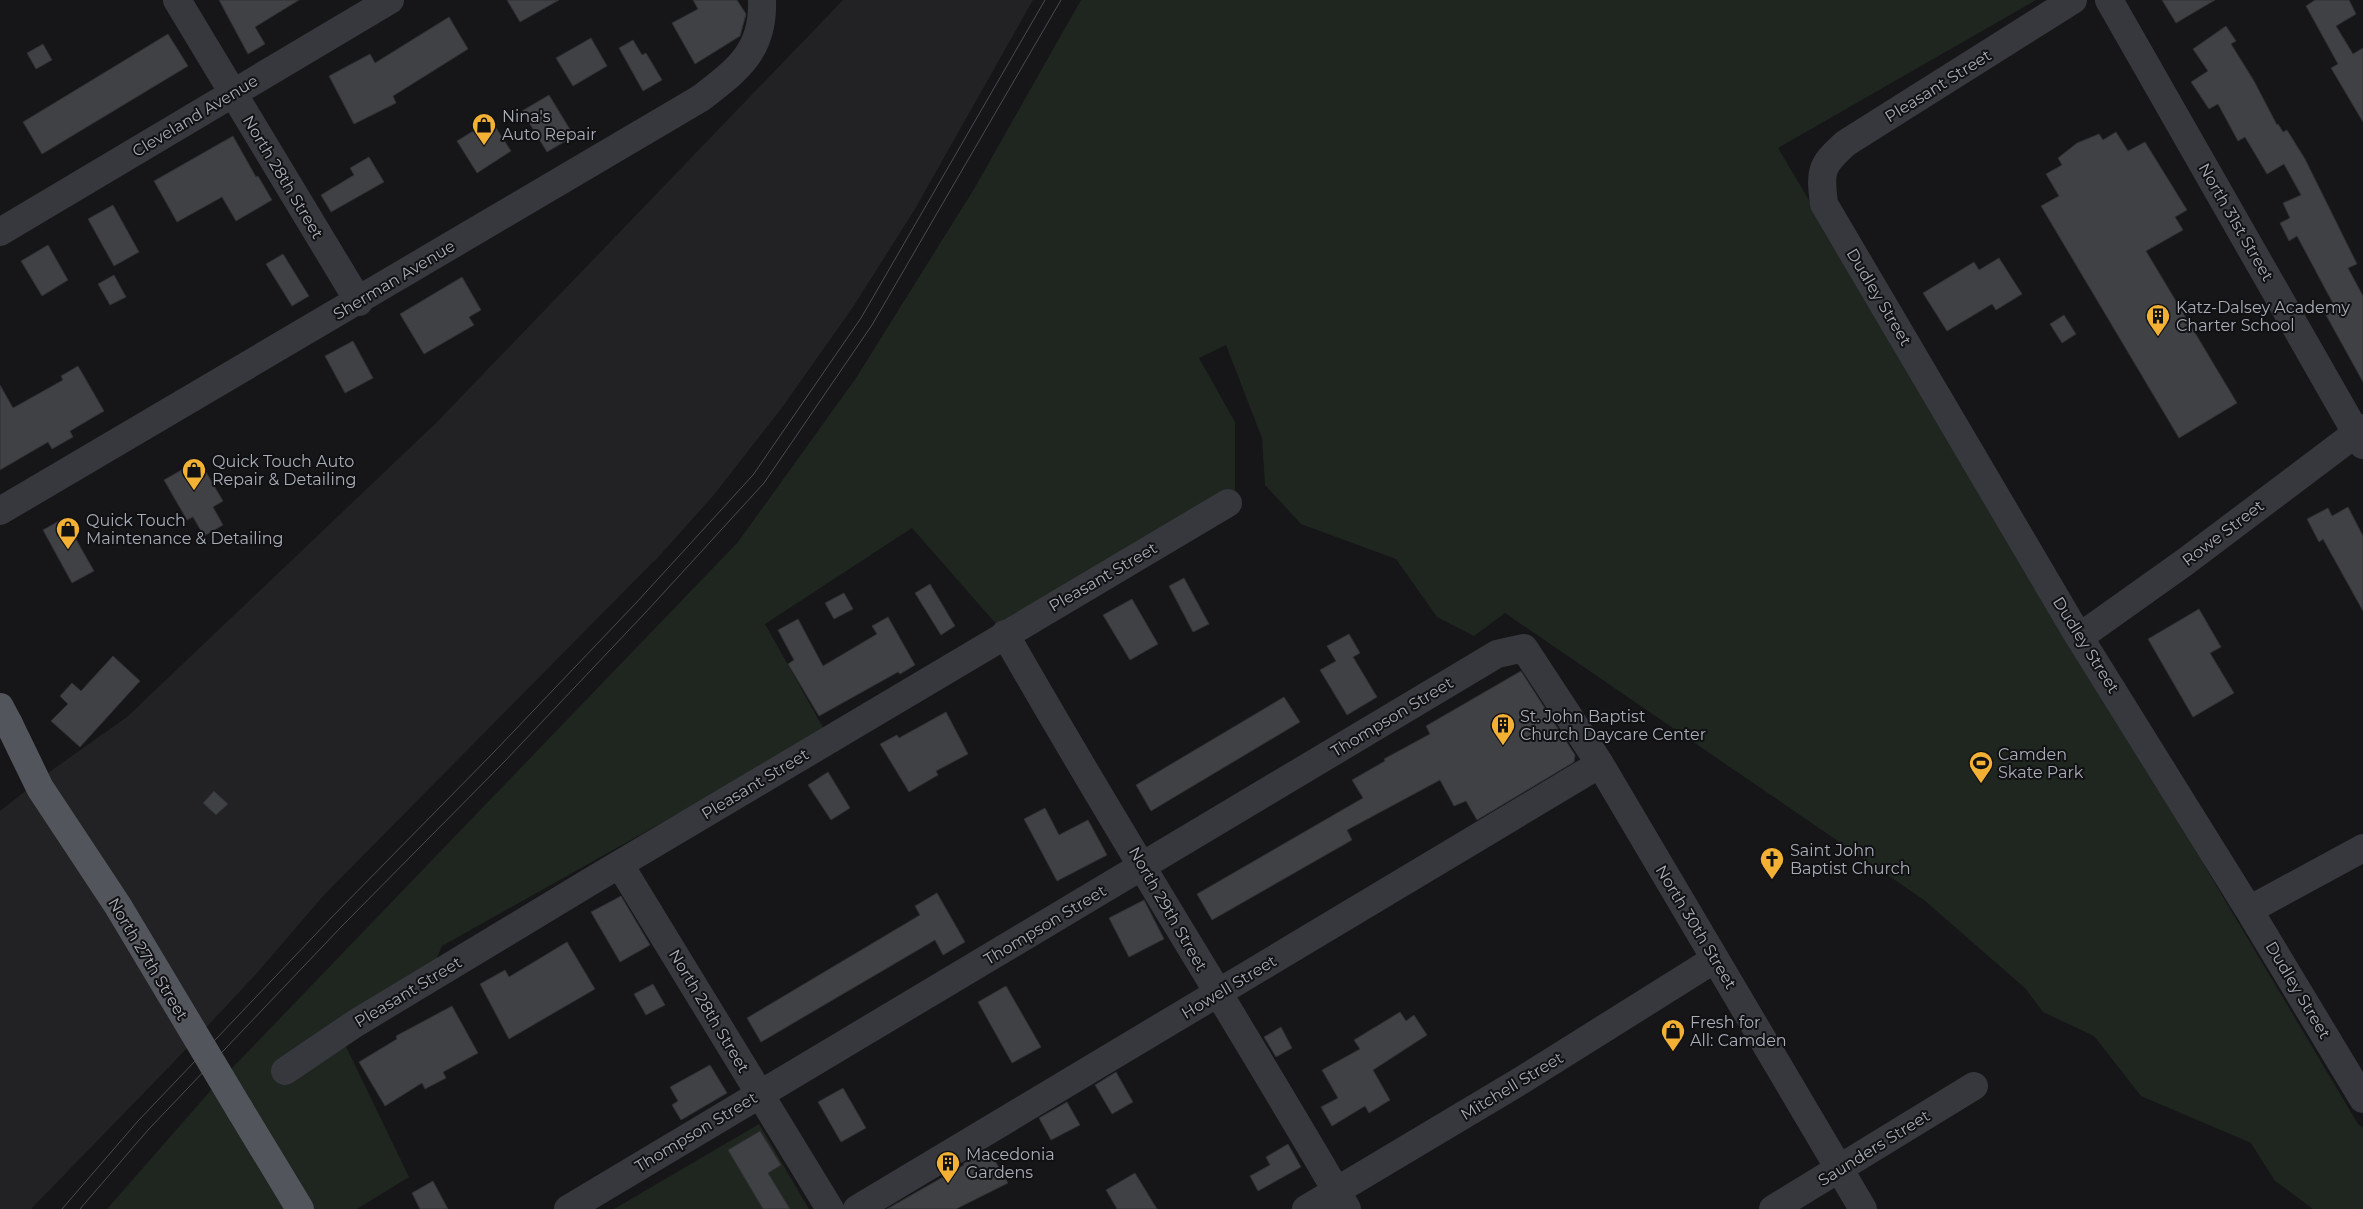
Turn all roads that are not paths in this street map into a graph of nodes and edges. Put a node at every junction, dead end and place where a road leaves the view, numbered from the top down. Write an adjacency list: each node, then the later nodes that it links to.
1 (177, 0): 6 (street, North 28th Street)
2 (390, 0): 6 (street, Cleveland Avenue)
3 (2073, 0): 7 (street, Pleasant Street)
4 (2109, 0): 10 (street, North 31st Street)
5 (761, 11): 9 (street, Sherman Avenue)
6 (233, 94): 8 (street, Cleveland Avenue); 9 (street, North 28th Street)
7 (1822, 185): 14 (street, Dudley Street)
8 (0, 232)
9 (359, 302): 12 (street, Sherman Avenue)
10 (2361, 435): 14 (street, Rowe Street)
11 (1228, 503): 13 (street, Pleasant Street)
12 (0, 511)
13 (1005, 634): 19 (street, Pleasant Street); 20 (street, North 29th Street)
14 (2081, 636): 21 (street, Dudley Street)
15 (1524, 648): 17 (street, North 30th Street); 20 (street, Thompson Street)
16 (5, 716): 30 (main road, North 27th Street, bridge)
17 (1600, 764): 22 (street, North 30th Street); 23 (street, Howell Street)
18 (2363, 848): 21 (street)
19 (620, 865): 24 (street, Pleasant Street); 26 (street, North 28th Street)
20 (1144, 867): 23 (street, North 29th Street); 26 (street, Thompson Street)
21 (2250, 910): 27 (street, Dudley Street)
22 (1715, 959): 28 (street, North 30th Street); 29 (street, Mitchell Street)
23 (1217, 994): 29 (street, North 29th Street); 33 (street, Howell Street)
24 (285, 1071)
25 (1974, 1086): 28 (street, Saunders Street)
26 (760, 1094): 31 (street, Thompson Street); 32 (street, North 28th Street)
27 (2363, 1099)
28 (1840, 1169): 35 (street, Saunders Street); 36 (street, North 30th Street)
29 (1342, 1200): 34 (street, Mitchell Street)
30 (300, 1209)
31 (568, 1209)
32 (830, 1209)
33 (857, 1209)
34 (1306, 1209)
35 (1773, 1209)
36 (1863, 1209)

